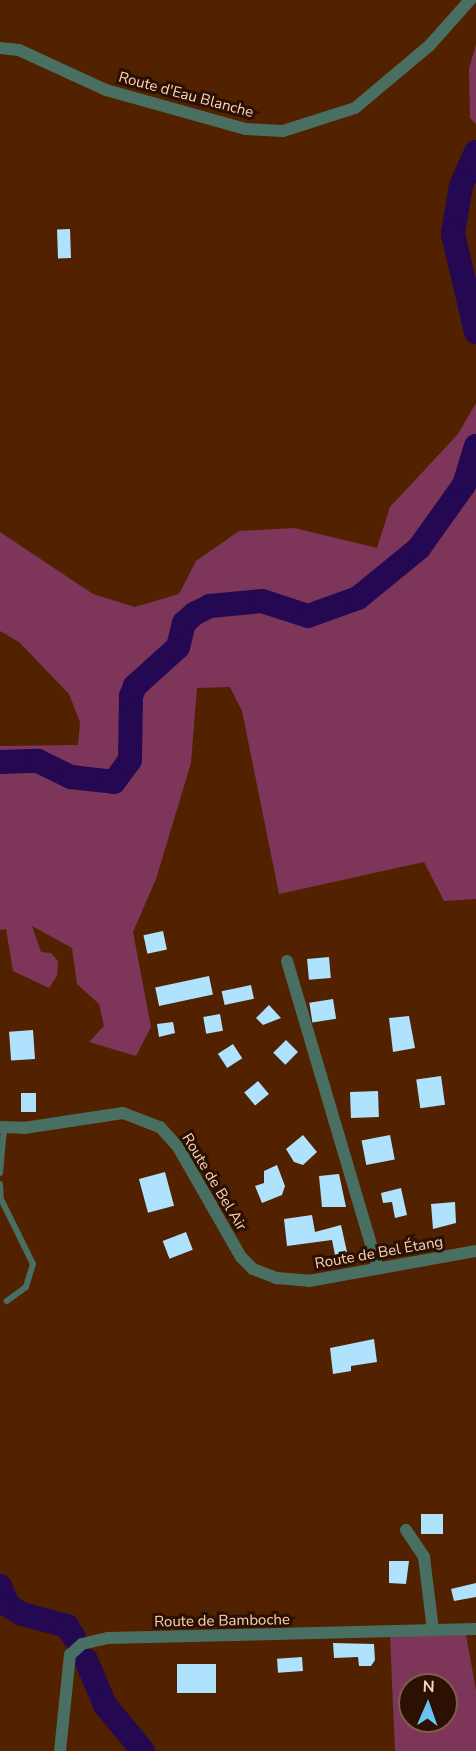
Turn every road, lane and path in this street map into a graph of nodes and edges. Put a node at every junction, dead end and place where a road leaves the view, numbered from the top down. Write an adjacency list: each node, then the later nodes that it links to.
1 (470, 0): 2 (street, Route d'Eau Blanche)
2 (0, 48)
3 (287, 961): 9 (street)
4 (2, 1127): 5 (lane); 10 (street, Route de Bel Air)
5 (0, 1173)
6 (0, 1184): 7 (lane)
7 (1, 1202): 11 (lane)
8 (476, 1251): 9 (street, Route de Bel Étang)
9 (378, 1268): 10 (street, Route de Bel Étang)
10 (253, 1269)
11 (8, 1301)
12 (406, 1530): 14 (street)
13 (476, 1629): 14 (street, Route de Bamboche)
14 (433, 1630): 15 (street, Route de Bamboche)
15 (60, 1751)

